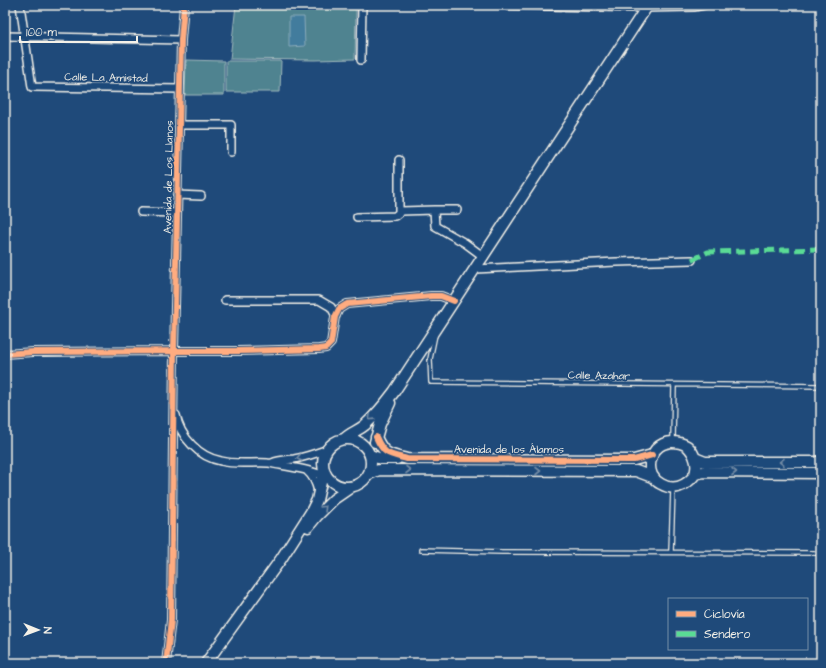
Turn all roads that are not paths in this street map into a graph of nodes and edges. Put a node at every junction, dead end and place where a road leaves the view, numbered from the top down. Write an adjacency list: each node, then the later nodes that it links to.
1 (20, 5): 8 (street)
2 (184, 5): 9 (street, Avenida de Los Llanos)
3 (362, 5): 10 (street)
4 (502, 5): 6 (street)
5 (704, 5): 6 (street)
6 (647, 7): 23 (main road)
7 (5, 36): 8 (street)
8 (24, 36): 9 (street); 11 (street, Calle La Amistad)
9 (181, 40): 11 (street, Avenida de Los Llanos)
10 (361, 60)
11 (180, 89): 12 (street, Avenida de Los Llanos)
12 (179, 125): 13 (street); 15 (street, Avenida de Los Llanos)
13 (230, 152)
14 (399, 160): 21 (street)
15 (178, 195): 16 (street); 20 (street, Avenida de Los Llanos)
16 (201, 196)
17 (434, 210): 18 (street); 21 (street); 23 (street)
18 (457, 210)
19 (141, 212): 20 (street)
20 (177, 213): 30 (street, Avenida de Los Llanos)
21 (399, 213): 22 (street)
22 (357, 217)
23 (484, 257): 25 (main road)
24 (692, 260): 25 (street)
25 (476, 269): 27 (main road)
26 (225, 300): 28 (street)
27 (454, 301): 28 (street); 29 (main road)
28 (336, 316): 30 (street)
29 (437, 327): 32 (lane, Calle Azahar); 34 (main road)
30 (174, 350): 31 (street); 35 (street, Avenida de Los Llanos)
31 (5, 354)
32 (674, 385): 33 (lane, Calle Azahar); 38 (lane)
33 (821, 386)
34 (394, 392): 36 (main road); 37 (main road, one-way to 37)
35 (174, 405): 45 (street); 59 (street)
36 (376, 437): 41 (main road); 43 (main road, Avenida de los Álamos)
37 (344, 439): 39 (main road); 41 (main road)
38 (672, 442): 40 (main road); 42 (main road)
39 (328, 449): 45 (street, one-way to 45); 48 (main road)
40 (652, 455): 43 (main road, Avenida de los Álamos); 51 (main road)
41 (371, 457): 43 (main road, Avenida de los Álamos); 49 (main road)
42 (695, 458): 44 (main road, one-way to 42); 50 (main road)
43 (407, 459)
44 (821, 462)
45 (270, 463): 46 (street)
46 (305, 470): 48 (street); 54 (street)
47 (821, 473): 50 (main road, one-way to 47)
48 (325, 474): 52 (main road); 54 (main road)
49 (370, 474): 51 (main road, Avenida de los Álamos, one-way to 51); 52 (main road)
50 (696, 474): 53 (main road)
51 (652, 477): 53 (main road)
52 (350, 488): 58 (main road, one-way to 52)
53 (673, 488): 56 (lane)
54 (319, 492): 58 (main road)
55 (421, 550): 56 (lane)
56 (671, 552): 57 (lane)
57 (821, 553)
58 (281, 559): 60 (main road)
59 (166, 663)
60 (206, 663)

